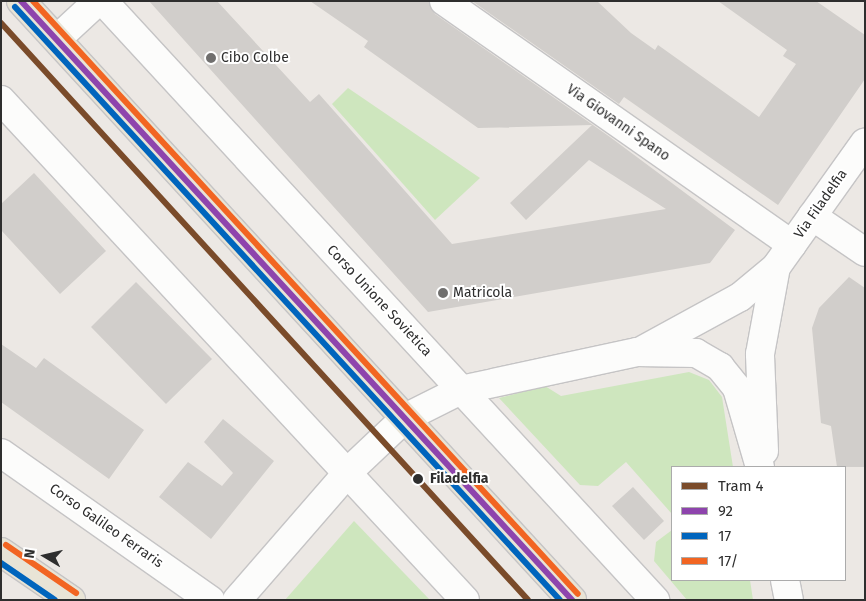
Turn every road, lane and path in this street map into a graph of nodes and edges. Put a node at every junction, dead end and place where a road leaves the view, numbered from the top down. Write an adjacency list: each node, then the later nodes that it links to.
1 (21, 1): 5 (main road)
2 (98, 1): 5 (street)
3 (104, 1): 12 (street, Corso Unione Sovietica)
4 (444, 1): 10 (street, Via Giovanni Spano)
5 (57, 39): 13 (main road)
6 (1, 100): 17 (street)
7 (865, 142): 8 (street, Via Filadelfia)
8 (812, 216): 9 (street); 10 (street, Via Filadelfia)
9 (865, 252)
10 (784, 256): 11 (street); 16 (street)
11 (637, 352): 12 (street); 15 (street)
12 (461, 390): 13 (street); 25 (street, Corso Unione Sovietica)
13 (405, 418): 17 (street); 24 (main road)
14 (1, 453): 21 (street, Corso Galileo Ferraris)
15 (760, 466)
16 (765, 466)
17 (349, 472): 22 (street); 23 (street)
18 (1, 552): 20 (main road)
19 (785, 581): 26 (street)
20 (71, 600)
21 (210, 600)
22 (237, 600)
23 (465, 600)
24 (572, 600)
25 (655, 600)
26 (790, 600)

